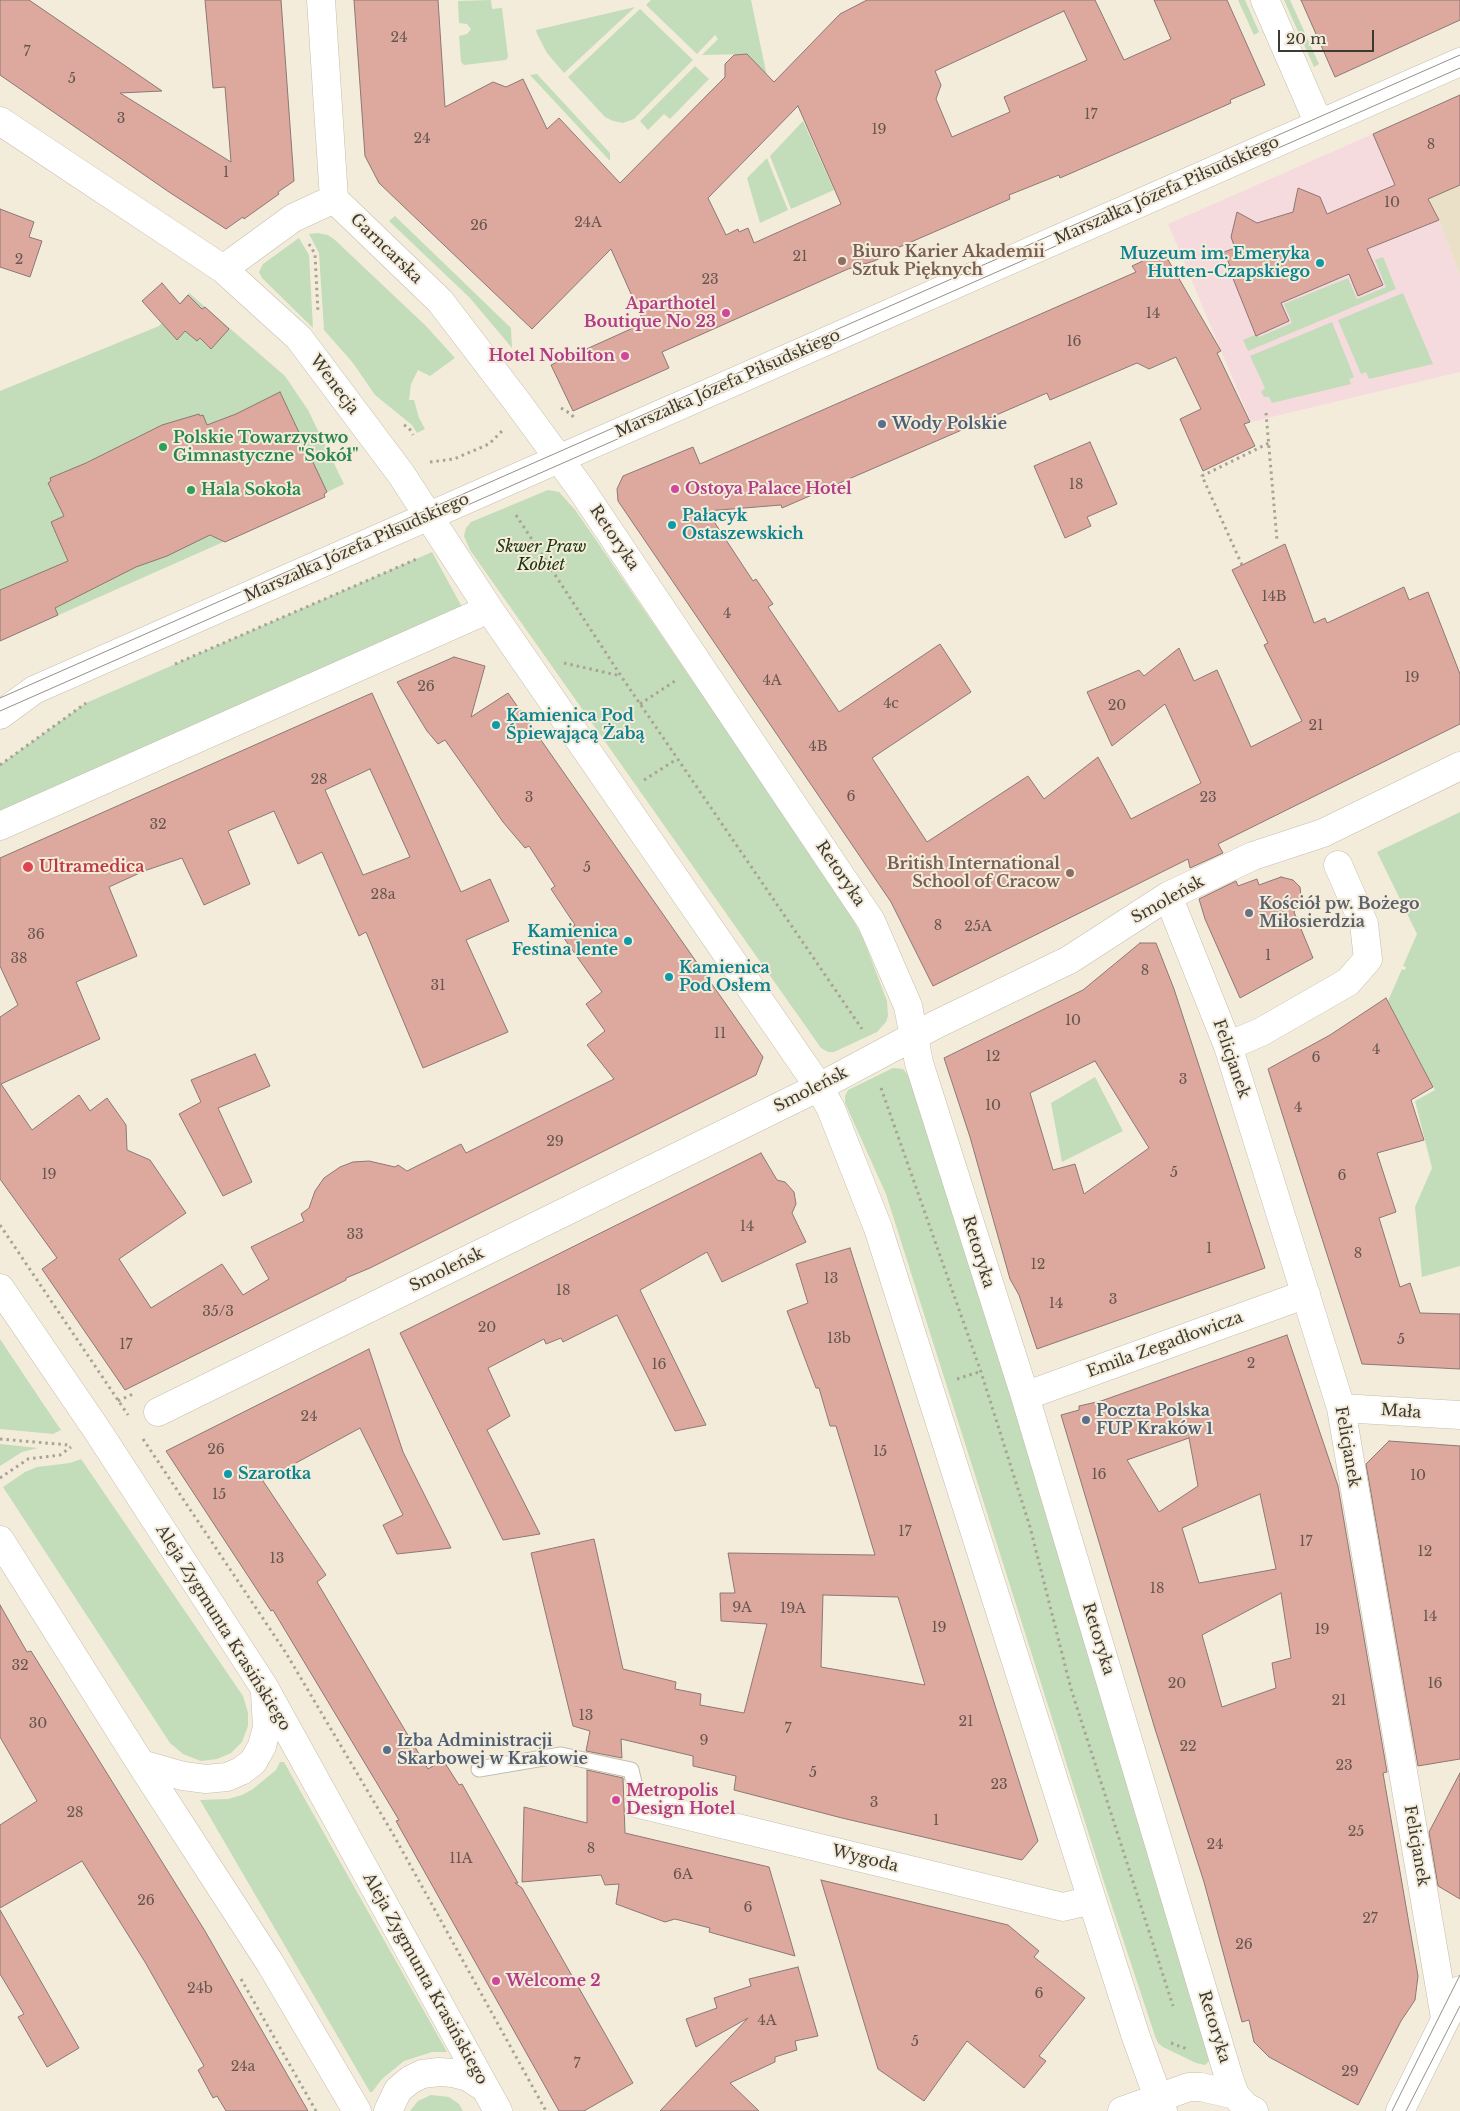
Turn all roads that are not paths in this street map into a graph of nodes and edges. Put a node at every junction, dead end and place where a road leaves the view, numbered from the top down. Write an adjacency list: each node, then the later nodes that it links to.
1 (321, 0): 6 (street)
2 (1265, 0): 5 (street)
3 (1460, 62): 5 (street, Marszałka Józefa Piłsudskiego)
4 (0, 121): 7 (street, Wenecja)
5 (1319, 124): 8 (street, Marszałka Józefa Piłsudskiego)
6 (334, 199): 7 (street); 8 (street, Garncarska)
7 (223, 270): 9 (street, Wenecja)
8 (558, 459): 9 (street, Marszałka Józefa Piłsudskiego); 16 (street, Retoryka)
9 (429, 516): 10 (street); 11 (street, Marszałka Józefa Piłsudskiego)
10 (489, 609): 13 (street); 18 (street)
11 (0, 715)
12 (1460, 766): 15 (street, Smoleńsk)
13 (0, 826)
14 (1338, 865): 17 (street)
15 (1168, 896): 16 (street, Smoleńsk); 17 (street, Felicjanek)
16 (915, 1036): 18 (street, Smoleńsk); 21 (street, Retoryka)
17 (1228, 1046): 20 (street, Felicjanek)
18 (819, 1087): 23 (street, Smoleńsk); 30 (street)
19 (0, 1288): 26 (street, Aleja Zygmunta Krasińskiego)
20 (1306, 1294): 21 (street, Emila Zegadłowicza); 22 (street, Felicjanek)
21 (1025, 1396): 34 (street, Retoryka)
22 (1341, 1408): 24 (street, Mała); 32 (street, Felicjanek)
23 (158, 1412)
24 (1460, 1415)
25 (0, 1540): 27 (street)
26 (264, 1687): 27 (street); 33 (street, Aleja Zygmunta Krasińskiego)
27 (141, 1764): 36 (street)
28 (479, 1769): 29 (lane)
29 (639, 1804): 30 (street, Wygoda)
30 (1092, 1900): 35 (street)
31 (1460, 1990): 32 (street)
32 (1445, 2018): 40 (street)
33 (485, 2088): 37 (street); 38 (street, Aleja Zygmunta Krasińskiego)
34 (1244, 2103): 35 (street)
35 (1161, 2104): 39 (street)
36 (357, 2111)
37 (388, 2111)
38 (498, 2111)
39 (1122, 2111)
40 (1400, 2111)

